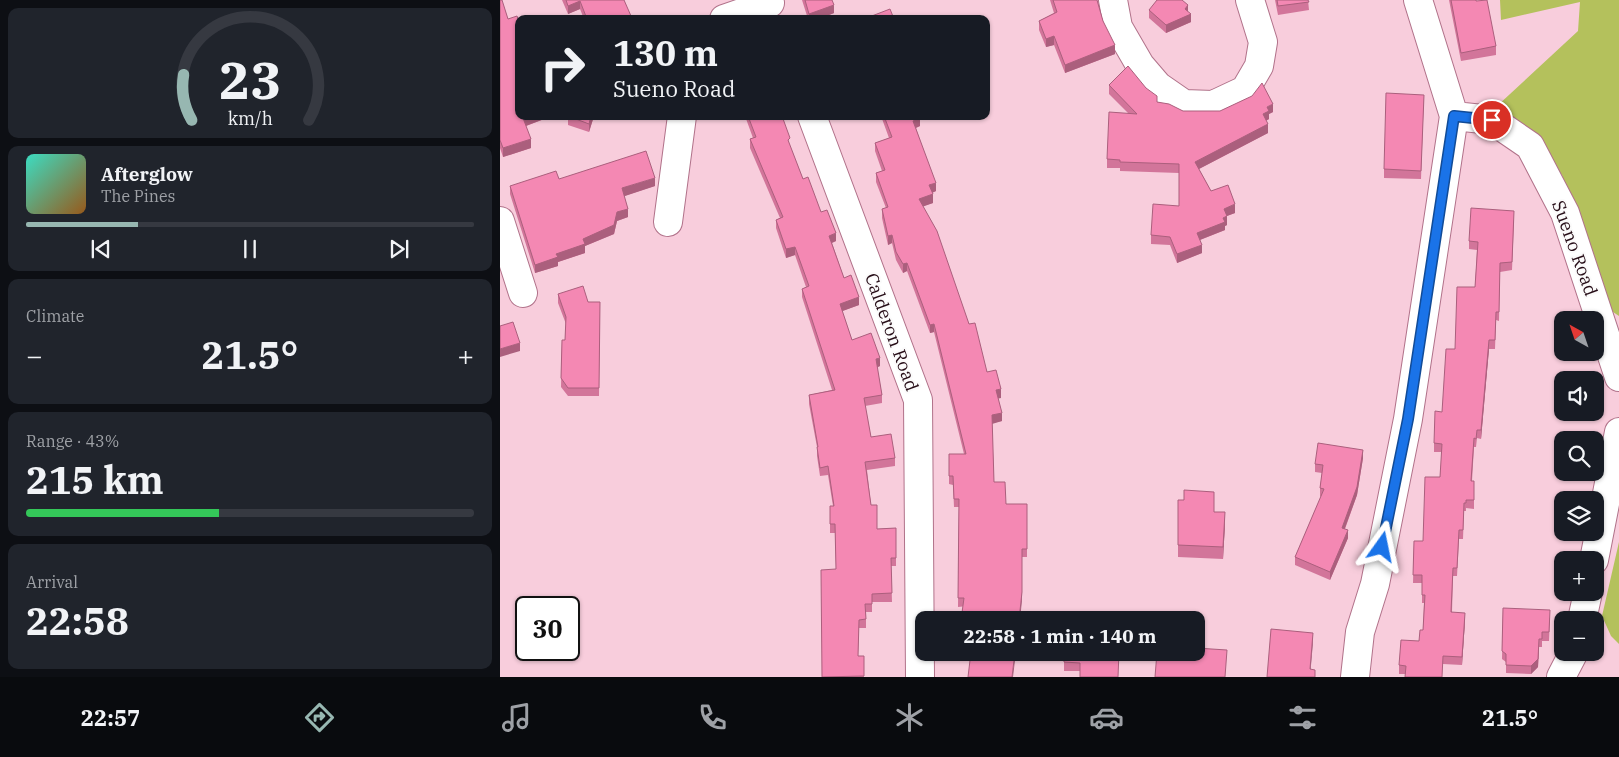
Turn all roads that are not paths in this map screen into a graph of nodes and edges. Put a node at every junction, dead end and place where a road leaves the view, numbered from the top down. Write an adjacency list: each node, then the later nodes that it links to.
1 (1113, 0): 2 (street)
2 (1250, 0)
3 (1418, 0): 6 (street)
4 (772, 7): 5 (street)
5 (740, 15)
6 (1454, 116): 12 (street, Sueno Road); 17 (street)
7 (681, 120): 10 (street)
8 (813, 120): 16 (street, Calderon Road)
9 (500, 222): 11 (street)
10 (668, 222)
11 (523, 293)
12 (1619, 377)
13 (1619, 432): 14 (street)
14 (1596, 551)
15 (1569, 661): 18 (street)
16 (920, 677)
17 (1355, 677)
18 (1560, 677)

